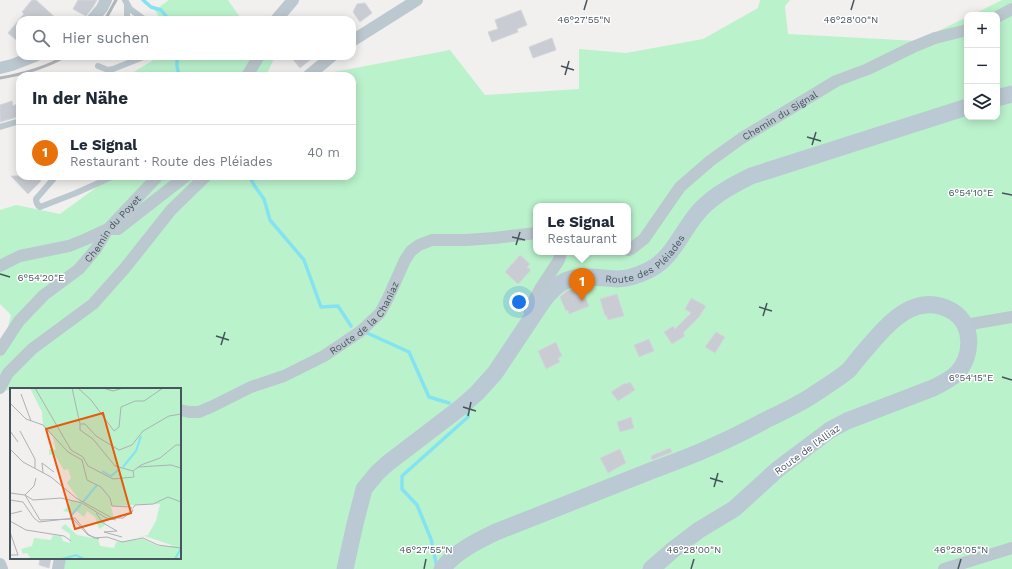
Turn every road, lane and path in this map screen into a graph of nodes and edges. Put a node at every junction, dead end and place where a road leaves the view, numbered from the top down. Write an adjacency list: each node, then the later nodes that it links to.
1 (106, 0): 7 (street)
2 (293, 0): 10 (street)
3 (417, 0): 12 (street)
4 (126, 1): 8 (lane); 9 (lane)
5 (1012, 9): 6 (street)
6 (1000, 15)
7 (95, 16)
8 (127, 16)
9 (140, 16)
10 (279, 16)
11 (964, 31): 33 (street, Chemin du Signal)
12 (356, 38)
13 (25, 60): 18 (street)
14 (136, 60): 17 (lane)
15 (256, 60): 19 (street)
16 (327, 60): 20 (street)
17 (98, 66)
18 (0, 68)
19 (249, 72)
20 (313, 72)
21 (1012, 94): 22 (street)
22 (1000, 97)
23 (964, 108): 38 (street, Route des Pléiades)
24 (16, 122): 25 (lane)
25 (0, 127)
26 (53, 180): 27 (lane)
27 (106, 180)
28 (154, 180): 31 (street, Chemin du Poyet)
29 (181, 180): 31 (street)
30 (202, 180): 40 (street)
31 (108, 229): 35 (street); 39 (street, Chemin du Poyet)
32 (533, 233): 41 (street, Route de la Chaniaz)
33 (631, 249)
34 (560, 255): 38 (street)
35 (0, 266)
36 (1012, 317): 37 (street)
37 (965, 325): 48 (street); 49 (street, Route de l'Alliaz)
38 (523, 331): 47 (street, Route des Pléiades)
39 (0, 350)
40 (0, 388)
41 (181, 410)
42 (1012, 548): 50 (street)
43 (60, 559): 46 (street)
44 (0, 564): 45 (street)
45 (2, 569)
46 (58, 569)
47 (345, 569)
48 (442, 569)
49 (650, 569)
50 (944, 569)

